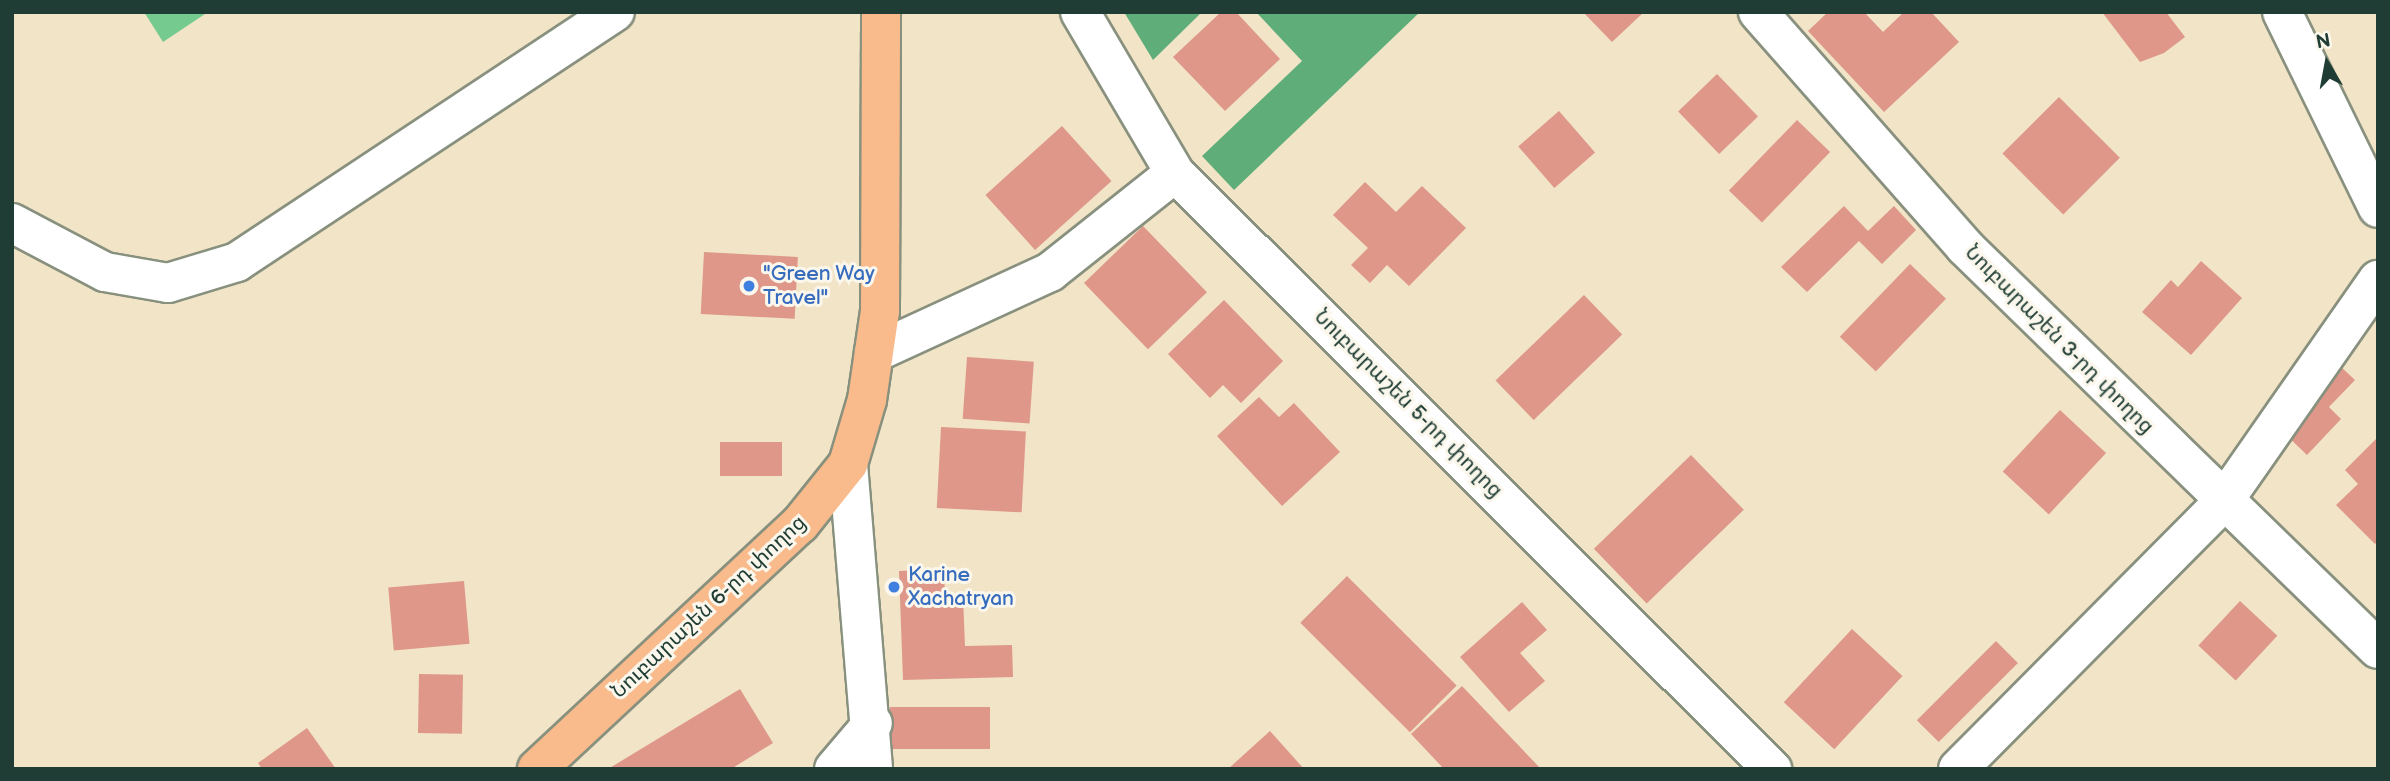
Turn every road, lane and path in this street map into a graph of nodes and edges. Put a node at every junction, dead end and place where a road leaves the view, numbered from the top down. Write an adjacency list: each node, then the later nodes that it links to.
1 (615, 12): 8 (street)
2 (881, 12): 10 (main road, Նուբարաշեն 6-րդ փողոց)
3 (1080, 12): 6 (street, Նուբարաշեն 5-րդ փողոց)
4 (1758, 12): 12 (street, Նուբարաշեն 3-րդ փողոց)
5 (2282, 12): 7 (street)
6 (1175, 173): 10 (street); 18 (street, Նուբարաշեն 5-րդ փողոց)
7 (2378, 208)
8 (12, 223)
9 (2378, 280): 12 (street)
10 (874, 353): 11 (main road, Նուբարաշեն 6-րդ փողոց)
11 (848, 464): 14 (street); 15 (main road, Նուբարաշեն 6-րդ փողոց)
12 (2223, 502): 13 (street, Նուբարաշեն 3-րդ փողոց); 19 (street)
13 (2378, 649)
14 (873, 723): 16 (street); 17 (street)
15 (537, 769)
16 (834, 769)
17 (873, 769)
18 (1772, 769)
19 (1958, 769)

